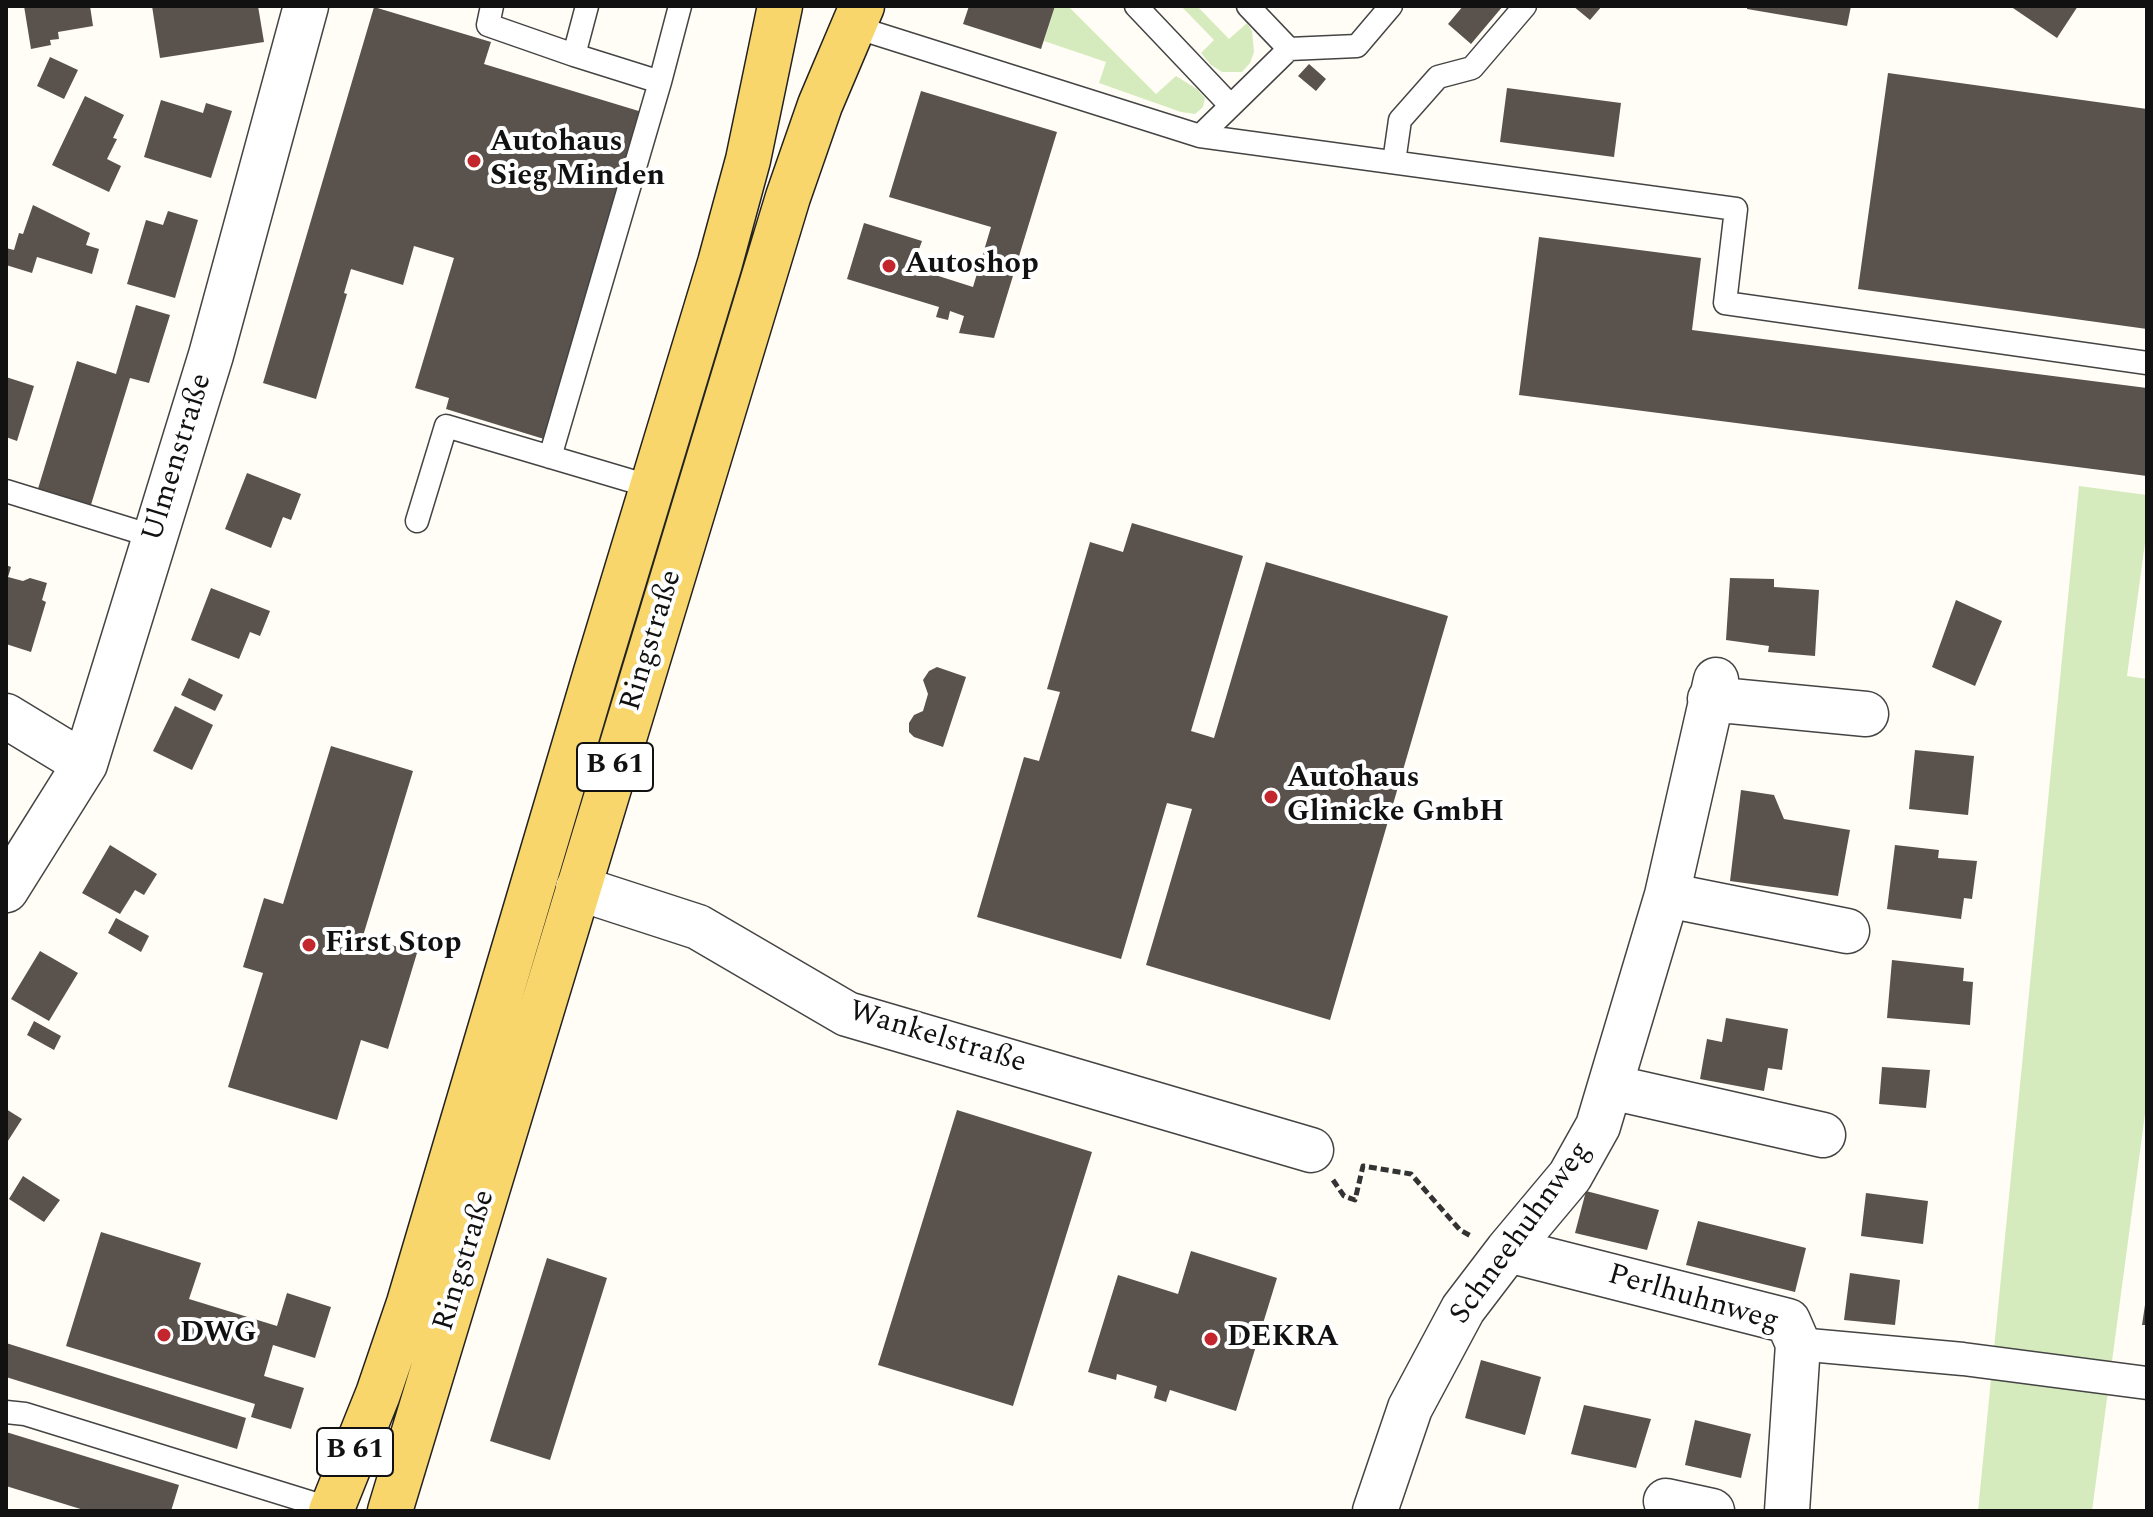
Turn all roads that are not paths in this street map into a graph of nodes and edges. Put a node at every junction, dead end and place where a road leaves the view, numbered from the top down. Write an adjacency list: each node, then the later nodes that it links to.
1 (306, 6): 22 (street, Ulmenstraße)
2 (492, 6): 12 (lane)
3 (587, 6): 12 (lane)
4 (680, 6): 13 (lane)
5 (780, 6): 19 (main road, Ringstraße / B 61)
6 (1136, 6): 14 (lane)
7 (1248, 6): 11 (lane)
8 (1391, 6): 11 (lane)
9 (1525, 6): 16 (lane)
10 (857, 16): 15 (lane); 26 (main road, Ringstraße / B 61)
11 (1289, 49): 14 (lane)
12 (574, 55): 13 (lane)
13 (660, 82): 18 (lane)
14 (1230, 105): 15 (lane)
15 (1200, 136): 16 (lane)
16 (1394, 162): 17 (lane)
17 (2147, 363)
18 (550, 457): 19 (lane); 21 (lane)
19 (652, 487): 38 (main road, Ringstraße / B 61)
20 (6, 491): 22 (lane)
21 (417, 521)
22 (155, 537): 25 (street, Ulmenstraße)
23 (1866, 714): 28 (street, Schneehuhnweg)
24 (6, 716): 25 (street)
25 (85, 764): 27 (street, Ulmenstraße)
26 (578, 888): 32 (street, Wankelstraße); 39 (main road, Ringstraße / B 61)
27 (6, 890)
28 (1667, 895): 29 (street); 30 (street, Schneehuhnweg)
29 (1847, 931)
30 (1611, 1087): 31 (street); 33 (street, Schneehuhnweg)
31 (1823, 1135)
32 (1311, 1150)
33 (1508, 1250): 34 (street, Perlhuhnweg); 40 (street, Schneehuhnweg)
34 (1798, 1344): 35 (street); 42 (street, Perlhuhnweg)
35 (2147, 1383)
36 (6, 1412): 38 (lane)
37 (1666, 1501): 41 (street)
38 (332, 1510)
39 (390, 1511)
40 (1375, 1511)
41 (1712, 1511)
42 (1787, 1511)

